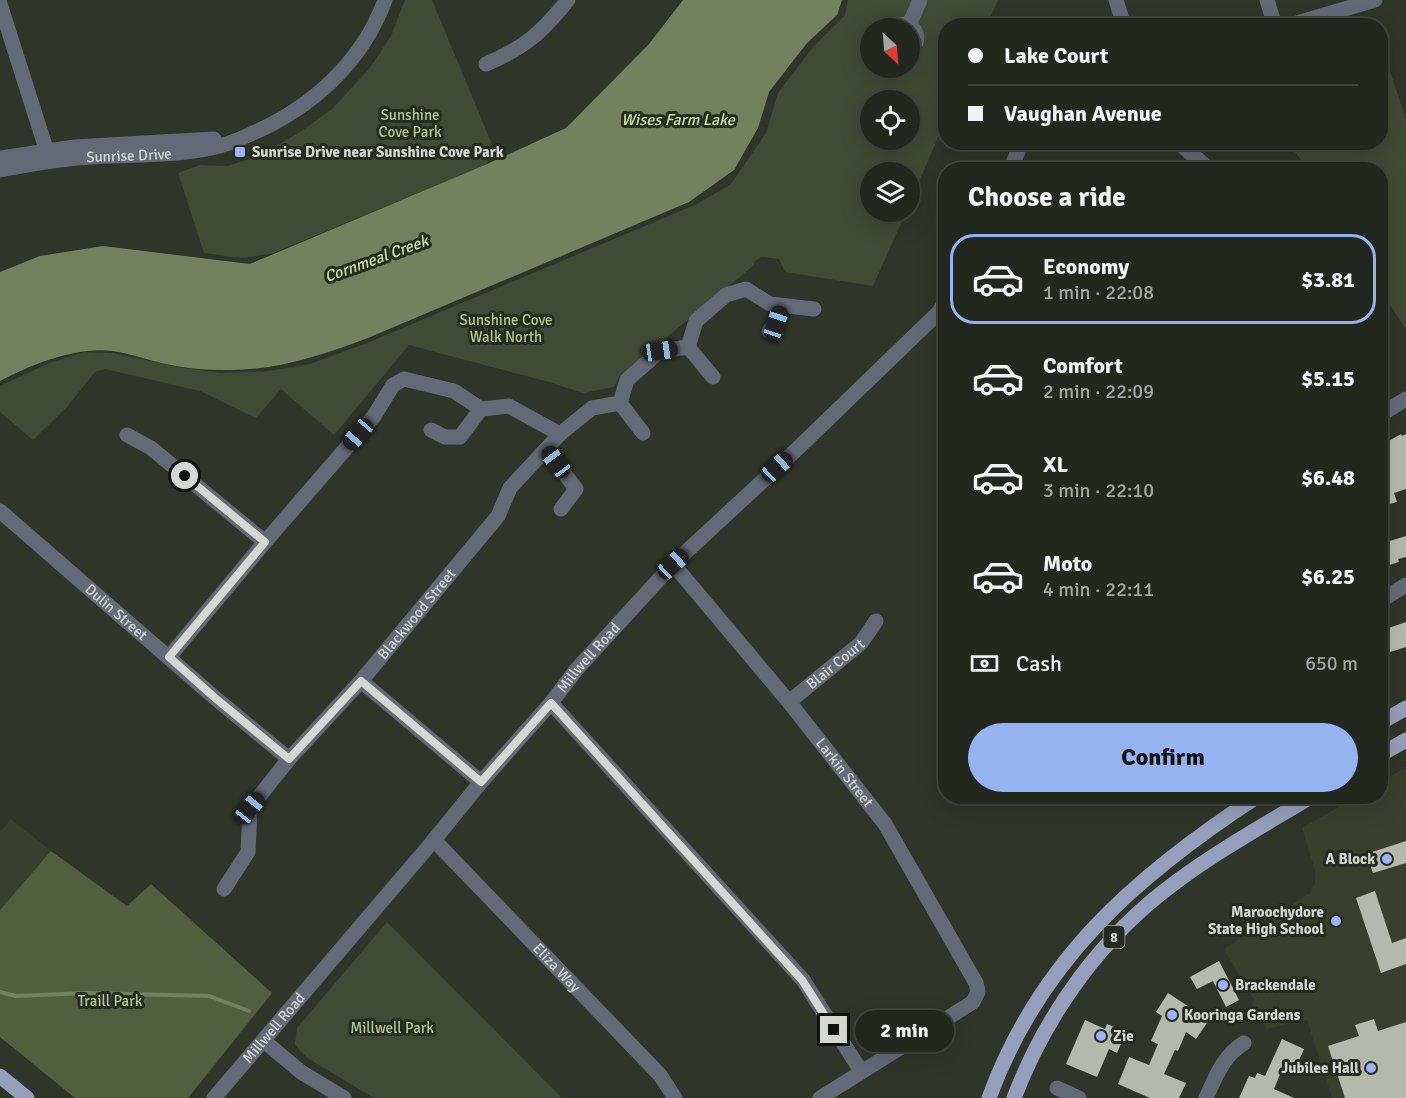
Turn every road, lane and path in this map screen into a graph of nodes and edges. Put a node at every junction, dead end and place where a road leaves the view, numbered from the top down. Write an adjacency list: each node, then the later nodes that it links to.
1 (385, 0): 13 (street, Sunrise Drive)
2 (568, 0): 12 (street)
3 (1116, 0): 9 (street)
4 (1267, 0): 10 (street)
5 (1375, 0): 11 (street)
6 (918, 1): 8 (street)
7 (0, 4): 17 (street)
8 (912, 18)
9 (1122, 18)
10 (1273, 18)
11 (1314, 18)
12 (486, 64)
13 (256, 132): 14 (street, Sunrise Drive); 16 (street, Sunrise Drive)
14 (120, 144): 16 (street); 17 (street, Sunrise Drive)
15 (1187, 150): 19 (street)
16 (170, 153): 17 (street, Sunrise Drive)
17 (48, 155): 18 (street, Sunrise Drive); 20 (street, Sunrise Drive)
18 (0, 158)
19 (1201, 162)
20 (0, 170)
21 (782, 306): 22 (street); 24 (street); 25 (street)
22 (814, 309)
23 (938, 313): 39 (street, Millwell Road)
24 (769, 331)
25 (688, 347): 26 (street); 28 (street)
26 (713, 376)
27 (1406, 399): 30 (street)
28 (620, 403): 32 (street); 33 (street, Blackwood Street)
29 (481, 409): 31 (street); 33 (street); 38 (street)
30 (1388, 410)
31 (431, 430)
32 (643, 432)
33 (560, 434): 35 (street, Blackwood Street)
34 (127, 435): 38 (street)
35 (546, 449): 36 (street); 44 (street, Blackwood Street)
36 (561, 509)
37 (0, 511): 43 (street, Dulin Street)
38 (265, 542): 43 (street)
39 (673, 564): 45 (street, Larkin Street); 46 (street, Millwell Road)
40 (1406, 585): 41 (street)
41 (1388, 596)
42 (876, 621): 45 (street, Blair Court)
43 (169, 657): 51 (street, Dulin Street)
44 (361, 681): 51 (street, Blackwood Street); 52 (street)
45 (789, 702): 59 (street, Larkin Street)
46 (551, 703): 52 (street, Millwell Road); 59 (street)
47 (1406, 708): 48 (main road)
48 (1388, 718)
49 (1406, 740): 50 (main road)
50 (1388, 750)
51 (289, 759): 56 (street, Blackwood Street)
52 (481, 782): 55 (street, Millwell Road)
53 (1247, 804): 67 (main road, 8)
54 (1299, 804): 68 (main road, 8)
55 (434, 840): 57 (street, Millwell Road); 65 (street, Eliza Way)
56 (224, 889)
57 (264, 1041): 63 (street, Millwell Road); 64 (street)
58 (1244, 1043): 70 (street)
59 (861, 1071): 66 (street)
60 (0, 1076): 62 (main road)
61 (1057, 1088): 69 (street)
62 (27, 1098)
63 (214, 1098)
64 (344, 1098)
65 (675, 1098)
66 (820, 1098)
67 (989, 1098)
68 (1014, 1098)
69 (1079, 1098)
70 (1206, 1098)

